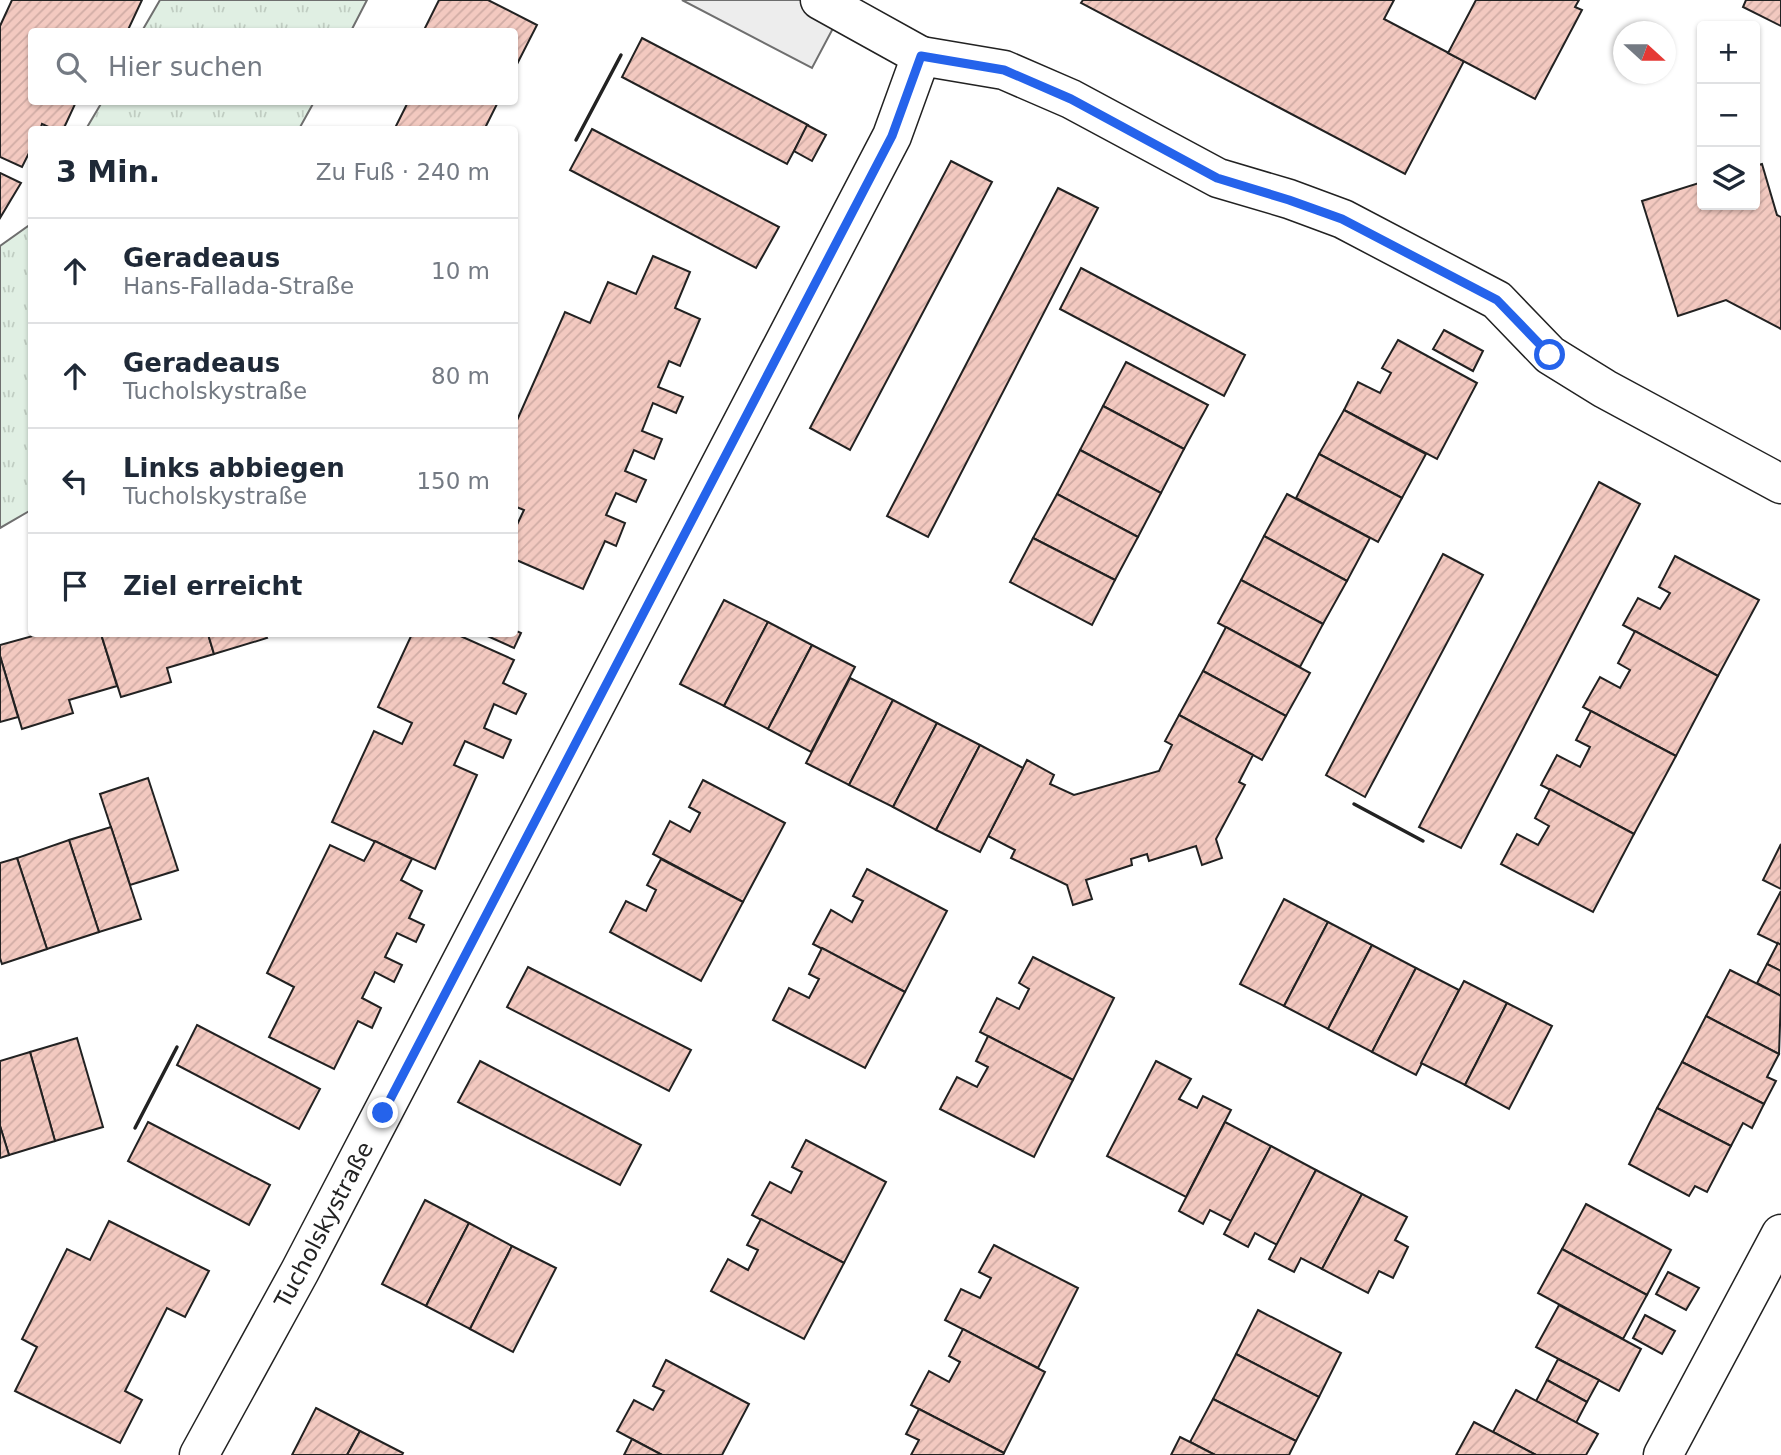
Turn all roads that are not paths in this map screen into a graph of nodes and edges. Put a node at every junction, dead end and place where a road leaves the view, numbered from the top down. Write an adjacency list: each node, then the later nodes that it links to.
1 (820, 0): 2 (street)
2 (921, 56): 3 (street); 5 (street, Tucholskystraße)
3 (1781, 484)
4 (1781, 1234): 6 (street)
5 (198, 1455)
6 (1663, 1455)

